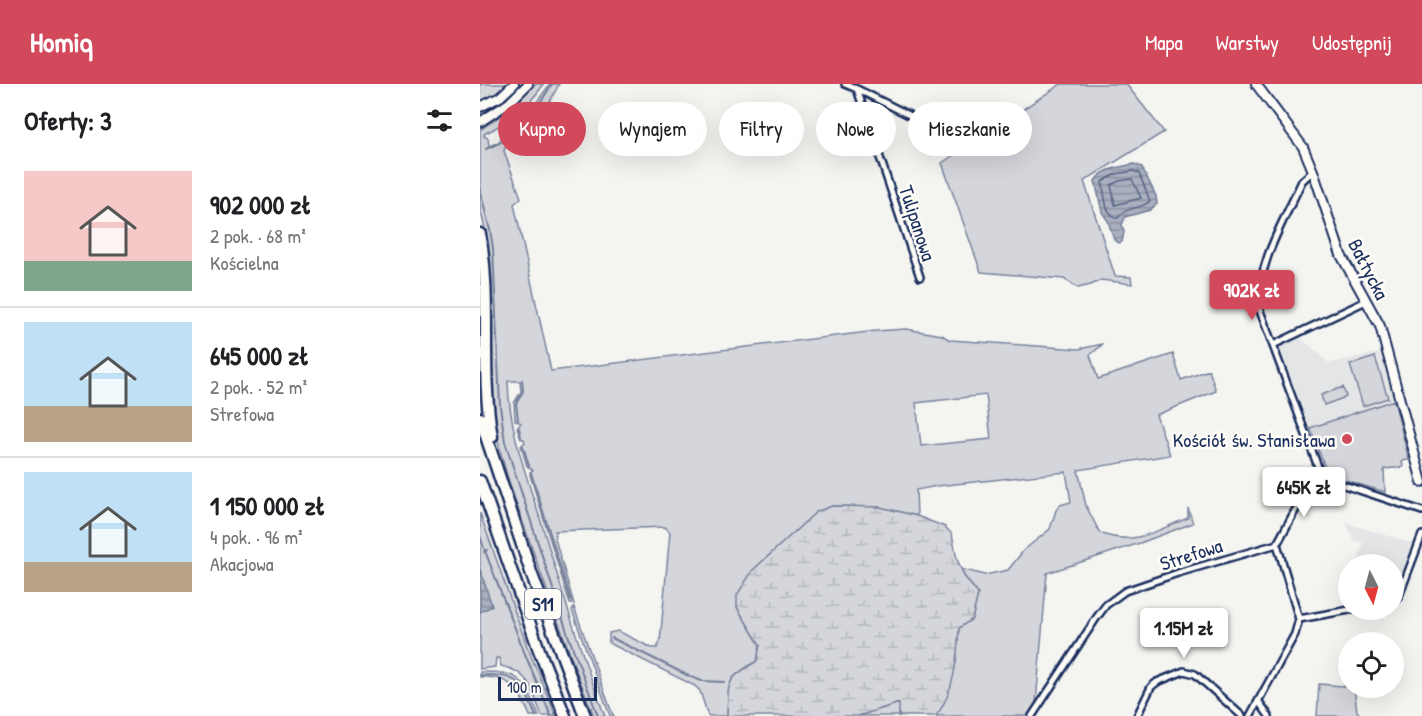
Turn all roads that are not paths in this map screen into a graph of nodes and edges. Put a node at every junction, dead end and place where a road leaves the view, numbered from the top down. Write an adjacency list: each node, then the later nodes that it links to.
1 (514, 84): 6 (street)
2 (528, 84): 8 (street)
3 (845, 84): 5 (street)
4 (1256, 84): 9 (street, Bałtycka)
5 (857, 88): 7 (street); 11 (street, Tulipanowa)
6 (480, 107)
7 (908, 114)
8 (480, 122)
9 (1313, 171): 12 (street, Bałtycka); 13 (street)
10 (480, 234): 18 (highway)
11 (920, 277)
12 (1366, 301): 13 (street); 15 (street, Bałtycka)
13 (1273, 345): 17 (street)
14 (480, 418): 18 (highway, S11)
15 (1422, 482)
16 (480, 483): 26 (highway, S11)
17 (1324, 483): 19 (street); 21 (street)
18 (503, 490): 27 (highway, S11)
19 (1422, 511)
20 (1422, 535): 22 (street)
21 (1277, 544): 24 (street); 28 (street, Strefowa)
22 (1404, 583)
23 (1338, 612): 24 (street)
24 (1299, 619): 25 (street)
25 (1259, 702): 31 (street); 32 (street)
26 (565, 716)
27 (585, 716)
28 (1032, 716)
29 (1137, 716): 30 (street)
30 (1242, 716)
31 (1250, 716)
32 (1269, 716)

